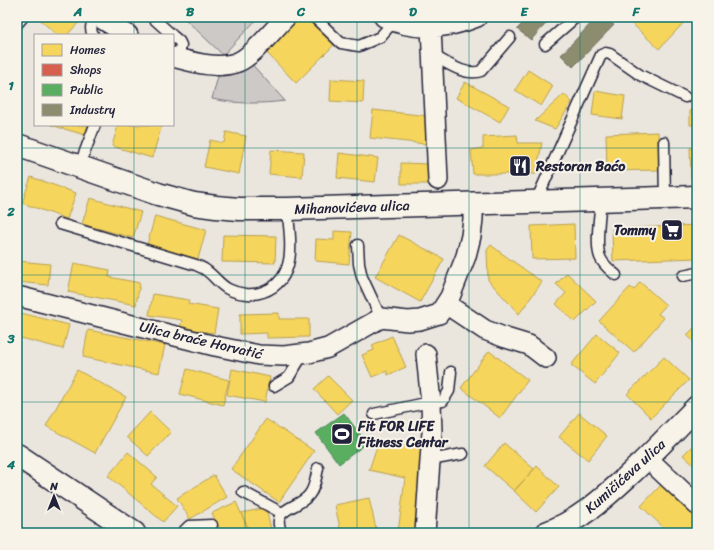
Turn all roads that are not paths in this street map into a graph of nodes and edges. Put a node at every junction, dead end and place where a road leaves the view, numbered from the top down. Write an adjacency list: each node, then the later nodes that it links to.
1 (23, 17): 10 (lane)
2 (94, 17): 12 (lane)
3 (100, 17): 13 (street)
4 (286, 17): 19 (street)
5 (314, 17): 9 (lane)
6 (477, 17): 11 (street)
7 (576, 17): 17 (lane)
8 (152, 18): 14 (lane)
9 (389, 19): 11 (street)
10 (17, 24)
11 (431, 27): 18 (street)
12 (93, 34)
13 (126, 34)
14 (172, 34)
15 (174, 36): 19 (lane)
16 (510, 37): 18 (lane)
17 (545, 44)
18 (432, 55): 25 (street)
19 (176, 58)
20 (685, 97): 29 (lane)
21 (95, 126): 24 (lane)
22 (664, 142): 27 (lane)
23 (17, 145): 24 (street, Mihanovićeva ulica)
24 (79, 167): 31 (street, Mihanovićeva ulica)
25 (438, 180)
26 (697, 197): 27 (street, Mihanovićeva ulica)
27 (665, 198): 28 (street, Mihanovićeva ulica)
28 (601, 199): 29 (street, Mihanovićeva ulica); 35 (lane)
29 (536, 201): 30 (street, Mihanovićeva ulica)
30 (473, 203): 31 (street, Mihanovićeva ulica); 38 (street)
31 (287, 209): 32 (lane)
32 (60, 224)
33 (358, 245): 39 (lane)
34 (697, 274): 36 (lane)
35 (616, 275)
36 (683, 276)
37 (17, 296): 40 (street, Ulica braće Horvatić)
38 (446, 304): 39 (street); 42 (street)
39 (381, 318): 40 (street, Ulica braće Horvatić)
40 (303, 354): 44 (lane)
41 (426, 354): 45 (street)
42 (546, 358)
43 (451, 372): 45 (lane)
44 (274, 386)
45 (431, 402): 47 (lane); 51 (street)
46 (697, 407): 50 (street, Kumičićeva ulica)
47 (374, 414)
48 (463, 454): 51 (lane)
49 (17, 455): 57 (street)
50 (647, 458): 54 (street); 61 (street, Kumičićeva ulica)
51 (430, 460): 60 (street)
52 (318, 468): 55 (lane)
53 (243, 492): 55 (lane)
54 (697, 505)
55 (282, 513): 59 (lane)
56 (212, 525): 58 (lane)
57 (134, 533)
58 (182, 533)
59 (282, 533)
60 (425, 533)
61 (546, 533)

